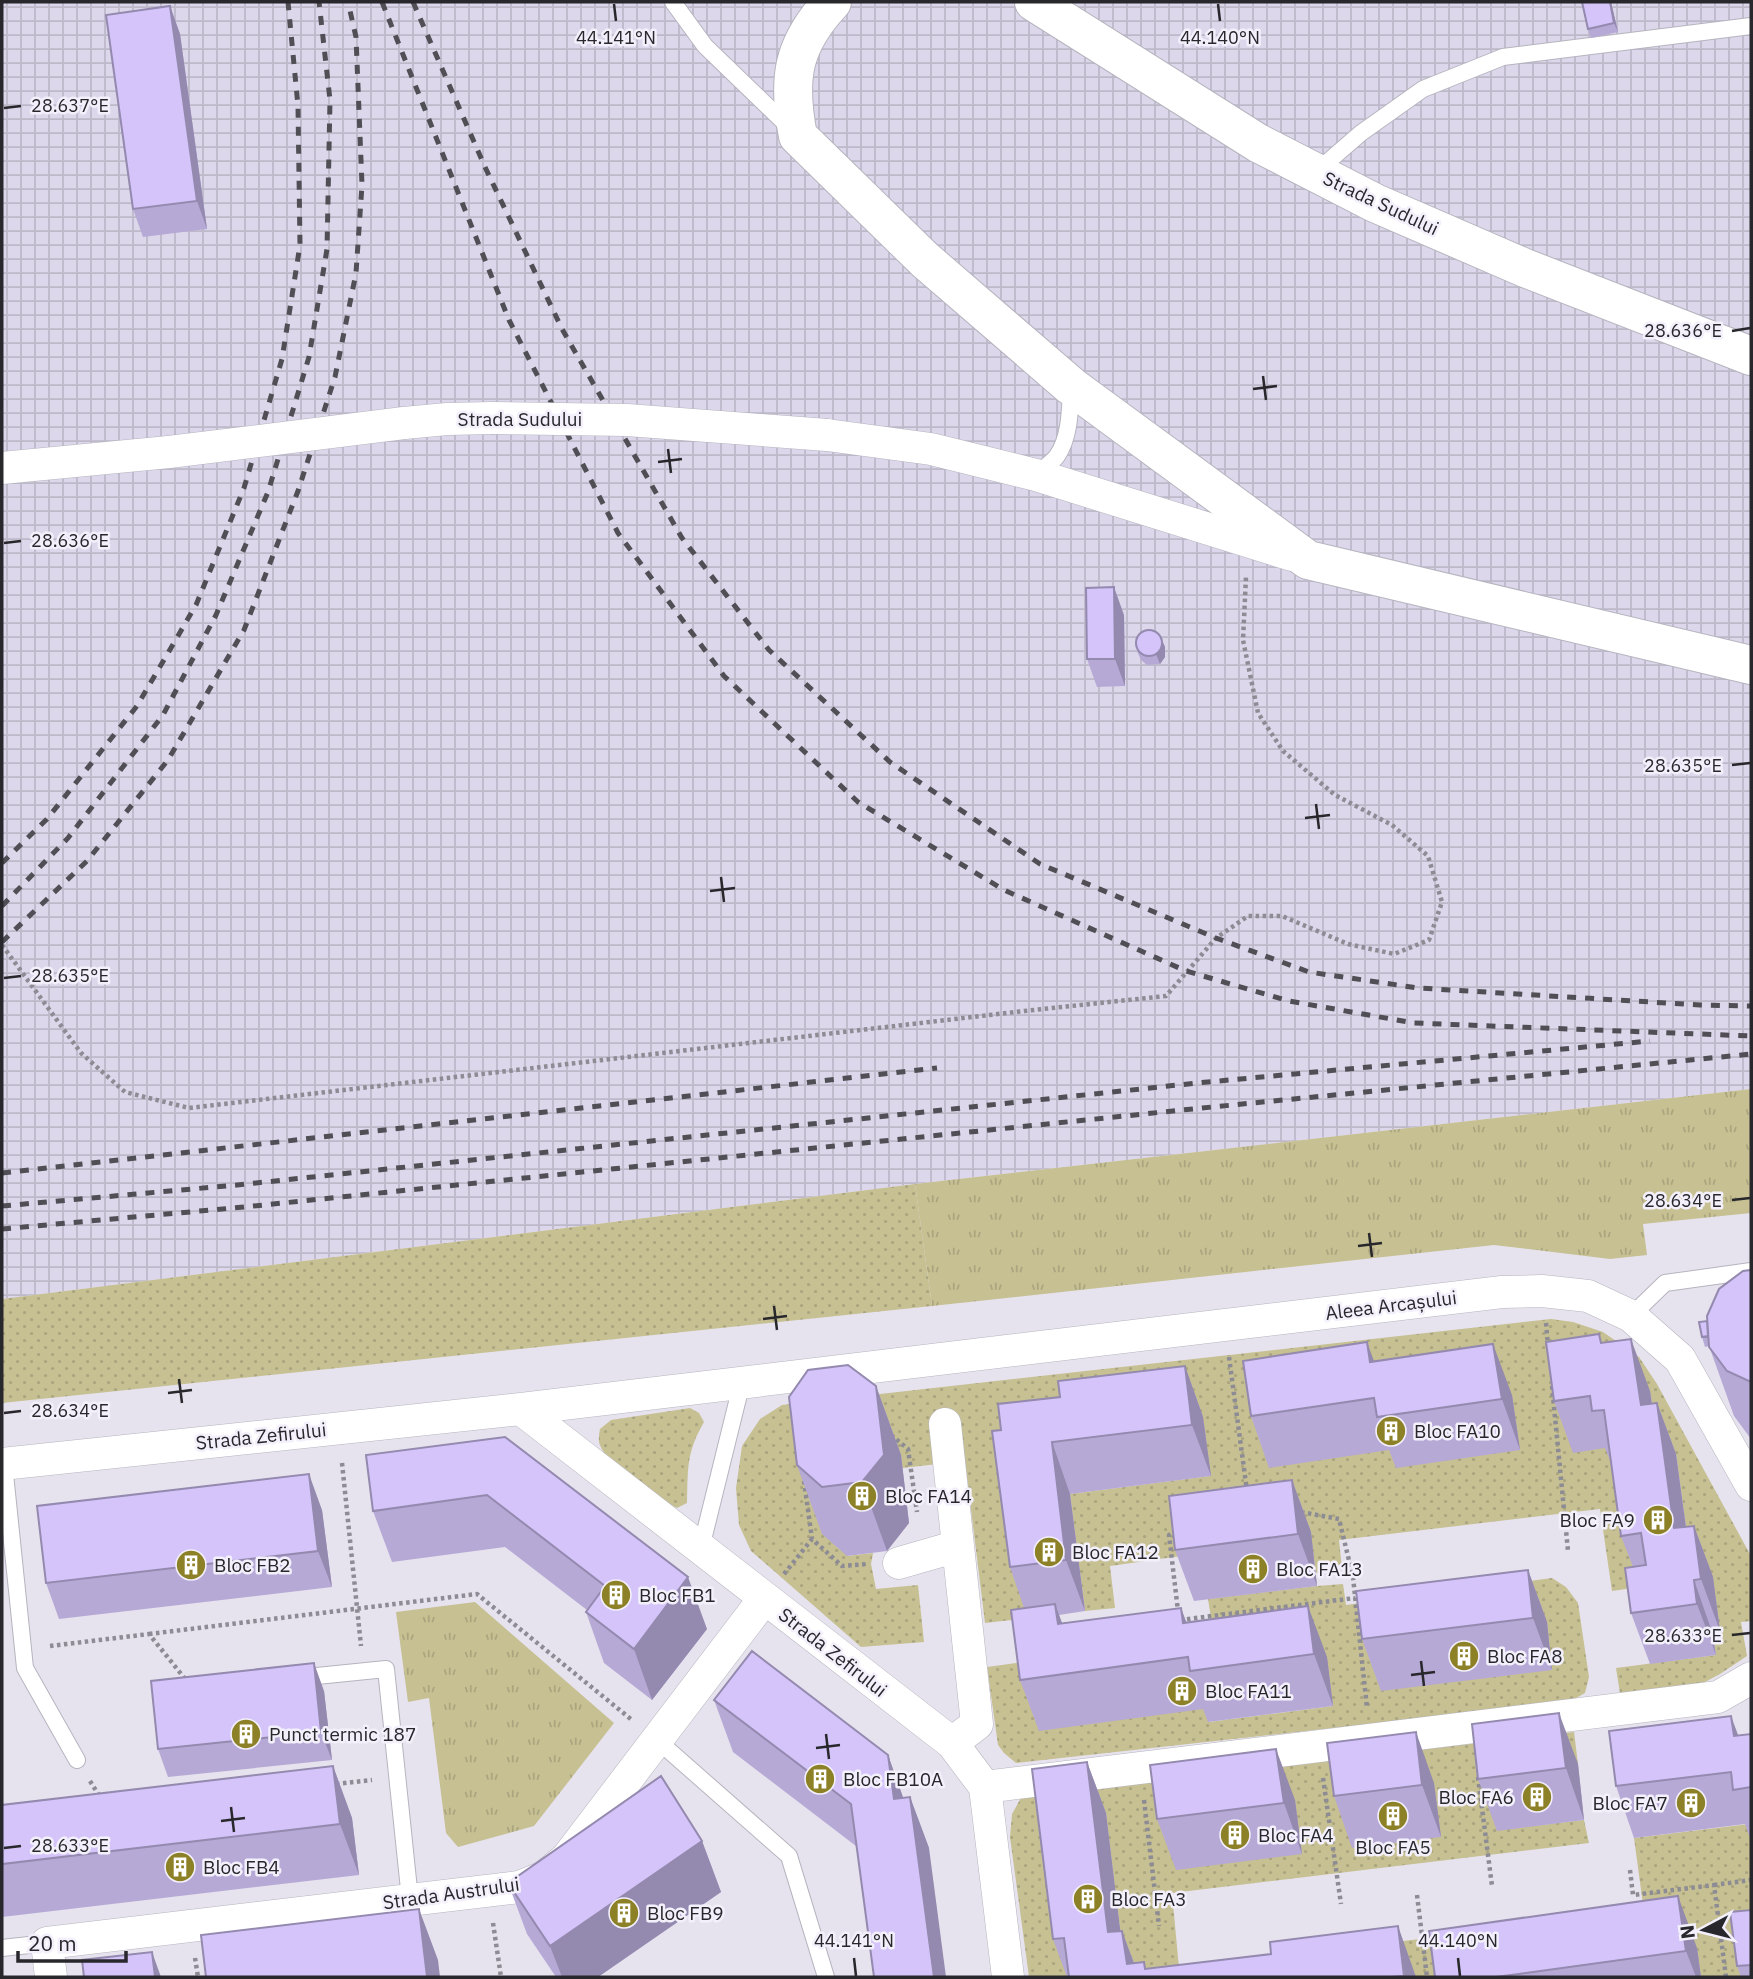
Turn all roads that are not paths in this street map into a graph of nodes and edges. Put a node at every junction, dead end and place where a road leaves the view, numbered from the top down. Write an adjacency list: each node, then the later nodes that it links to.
1 (673, 2): 5 (lane)
2 (832, 2): 5 (street)
3 (1034, 2): 6 (street, Strada Sudului)
4 (1751, 26): 6 (lane)
5 (798, 136): 8 (street)
6 (1316, 172): 7 (street, Strada Sudului)
7 (1751, 356)
8 (1071, 386): 10 (lane); 11 (street)
9 (2, 468): 10 (street, Strada Sudului, bridge)
10 (1036, 475): 11 (street, Strada Sudului)
11 (1308, 560): 12 (street)
12 (1751, 664)
13 (1751, 1271): 14 (lane)
14 (1631, 1316): 15 (street, Aleea Arcașului); 20 (street, Aleea Arcașului)
15 (938, 1359): 16 (street, Strada Zefirului)
16 (742, 1382): 17 (street, Strada Zefirului); 22 (lane)
17 (521, 1409): 19 (street, Strada Zefirului); 22 (street, Strada Zefirului)
18 (945, 1424): 21 (street)
19 (3, 1464): 29 (lane)
20 (1751, 1485)
21 (958, 1546): 23 (street); 28 (street)
22 (701, 1548): 24 (street, Strada Zefirului)
23 (885, 1563)
24 (764, 1599): 27 (street, Strada Austrului); 28 (street, Strada Zefirului)
25 (1751, 1678): 30 (street)
26 (285, 1679): 31 (lane)
27 (657, 1740): 31 (street, Strada Austrului); 35 (lane)
28 (952, 1743): 30 (street, Strada Zefirului)
29 (77, 1759)
30 (985, 1787): 36 (street)
31 (410, 1899): 32 (street, Strada Austrului)
32 (47, 1943): 33 (lane); 34 (street)
33 (2, 1948)
34 (51, 1977)
35 (826, 1977)
36 (1007, 1977)

